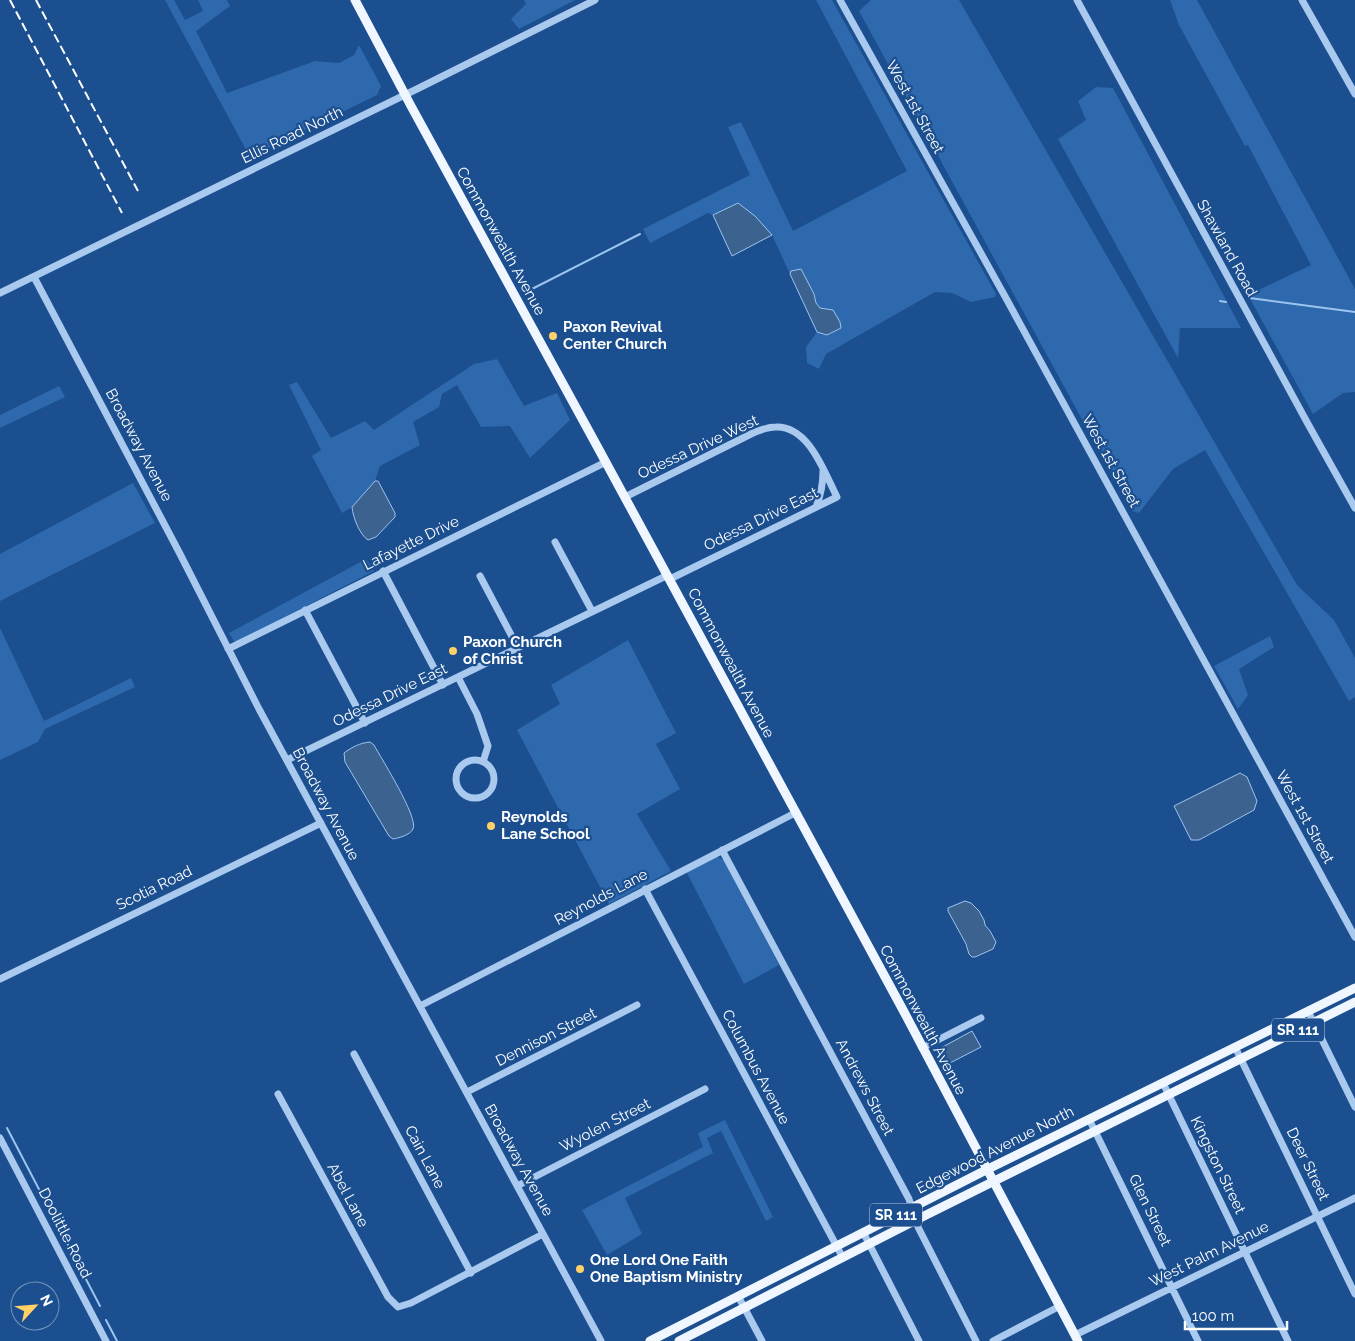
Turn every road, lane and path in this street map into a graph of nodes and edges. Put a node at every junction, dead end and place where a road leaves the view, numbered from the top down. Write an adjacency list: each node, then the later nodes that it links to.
1 (355, 0): 8 (main road, Commonwealth Avenue)
2 (595, 0): 8 (street, Ellis Road North)
3 (840, 0): 33 (street, West 1st Street)
4 (1077, 0): 15 (street, Shawland Road)
5 (1302, 0): 6 (street)
6 (1352, 81): 7 (street)
7 (1355, 94)
8 (405, 95): 9 (street, Ellis Road North); 11 (main road, Commonwealth Avenue)
9 (34, 277): 10 (street, Ellis Road North); 23 (street, Broadway Avenue)
10 (0, 293)
11 (606, 462): 13 (main road, Commonwealth Avenue); 17 (street, Lafayette Drive)
12 (823, 471): 13 (street, Odessa Drive West); 14 (street); 14 (street, Odessa Drive East)
13 (625, 497): 19 (main road, Commonwealth Avenue)
14 (816, 507): 19 (street, Odessa Drive East)
15 (1355, 508)
16 (555, 542): 21 (street)
17 (383, 571): 20 (street, Lafayette Drive); 25 (street)
18 (480, 576): 22 (street)
19 (669, 577): 21 (street, Odessa Drive East); 29 (main road, Commonwealth Avenue)
20 (304, 610): 23 (street, Lafayette Drive); 26 (street)
21 (592, 611): 22 (street, Odessa Drive East)
22 (518, 648): 24 (street, Odessa Drive East)
23 (228, 649): 27 (street, Broadway Avenue)
24 (458, 677): 25 (street, Odessa Drive East); 28 (street)
25 (443, 684): 26 (street, Odessa Drive East)
26 (366, 723): 27 (street, Odessa Drive East)
27 (287, 760): 30 (street, Broadway Avenue)
28 (484, 762): 28 (street)
29 (795, 813): 31 (street, Reynolds Lane); 43 (main road, Commonwealth Avenue)
30 (321, 823): 34 (street, Scotia Road); 38 (street, Broadway Avenue)
31 (722, 850): 32 (street, Reynolds Lane); 59 (street, Andrews Street)
32 (645, 889): 38 (street, Reynolds Lane); 65 (street, Columbus Avenue)
33 (1355, 937)
34 (0, 979)
35 (1355, 988): 39 (main road, Edgewood Avenue North / SR 111)
36 (1355, 1002): 41 (main road, Edgewood Avenue North / SR 111)
37 (637, 1005): 48 (street, Dennison Street)
38 (420, 1006): 48 (street, Broadway Avenue)
39 (1308, 1011): 41 (street); 42 (main road, Edgewood Avenue North / SR 111)
40 (981, 1018): 43 (street)
41 (1314, 1023): 45 (main road, Edgewood Avenue North / SR 111); 51 (street)
42 (1235, 1047): 45 (street, Deer Street); 46 (main road, Edgewood Avenue North / SR 111)
43 (922, 1048): 55 (main road, Commonwealth Avenue)
44 (354, 1054): 68 (street, Cain Lane)
45 (1240, 1059): 50 (main road, Edgewood Avenue North / SR 111); 60 (street, Deer Street)
46 (1163, 1083): 50 (street, Kingston Street); 52 (main road, Edgewood Avenue North / SR 111)
47 (706, 1090): 57 (street, Wyolen Street)
48 (467, 1092): 57 (street, Broadway Avenue)
49 (278, 1094): 68 (street, Abel Lane)
50 (1168, 1095): 53 (main road, Edgewood Avenue North / SR 111); 66 (street, Kingston Street)
51 (1355, 1107)
52 (1089, 1119): 53 (street, Glen Street); 55 (main road, Edgewood Avenue North / SR 111)
53 (1095, 1132): 56 (main road, Edgewood Avenue North / SR 111); 69 (street, Glen Street)
54 (0, 1138): 75 (street, Doolittle Road)
55 (988, 1169): 56 (main road, Commonwealth Avenue); 59 (main road, Edgewood Avenue North / SR 111)
56 (994, 1181): 61 (main road, Edgewood Avenue North / SR 111); 72 (main road, Commonwealth Avenue)
57 (517, 1186): 63 (street, Broadway Avenue)
58 (1355, 1198): 60 (street, West Palm Avenue)
59 (912, 1207): 61 (street, Andrews Street); 62 (main road, Edgewood Avenue North / SR 111)
60 (1318, 1216): 66 (street, West Palm Avenue); 70 (street, Deer Street)
61 (916, 1220): 64 (main road, Edgewood Avenue North / SR 111); 81 (street, Andrews Street)
62 (863, 1232): 64 (street); 65 (main road, Edgewood Avenue North / SR 111)
63 (544, 1234): 68 (street); 76 (street, Broadway Avenue)
64 (869, 1244): 67 (main road, Edgewood Avenue North / SR 111); 80 (street)
65 (836, 1246): 67 (street, Columbus Avenue); 71 (main road, Edgewood Avenue North / SR 111)
66 (1245, 1252): 69 (street, West Palm Avenue); 84 (street, Kingston Street)
67 (843, 1258): 73 (main road, Edgewood Avenue North / SR 111)
68 (471, 1272)
69 (1172, 1287): 74 (street, West Palm Avenue); 83 (street, Glen Street)
70 (1355, 1294)
71 (738, 1296): 73 (street); 77 (main road, Edgewood Avenue North / SR 111)
72 (1060, 1306): 74 (main road, Commonwealth Avenue); 82 (street)
73 (744, 1308): 78 (main road, Edgewood Avenue North / SR 111); 79 (street)
74 (1077, 1338)
75 (106, 1341)
76 (600, 1341)
77 (650, 1341)
78 (679, 1341)
79 (762, 1341)
80 (919, 1341)
81 (976, 1341)
82 (993, 1341)
83 (1198, 1341)
84 (1288, 1341)

